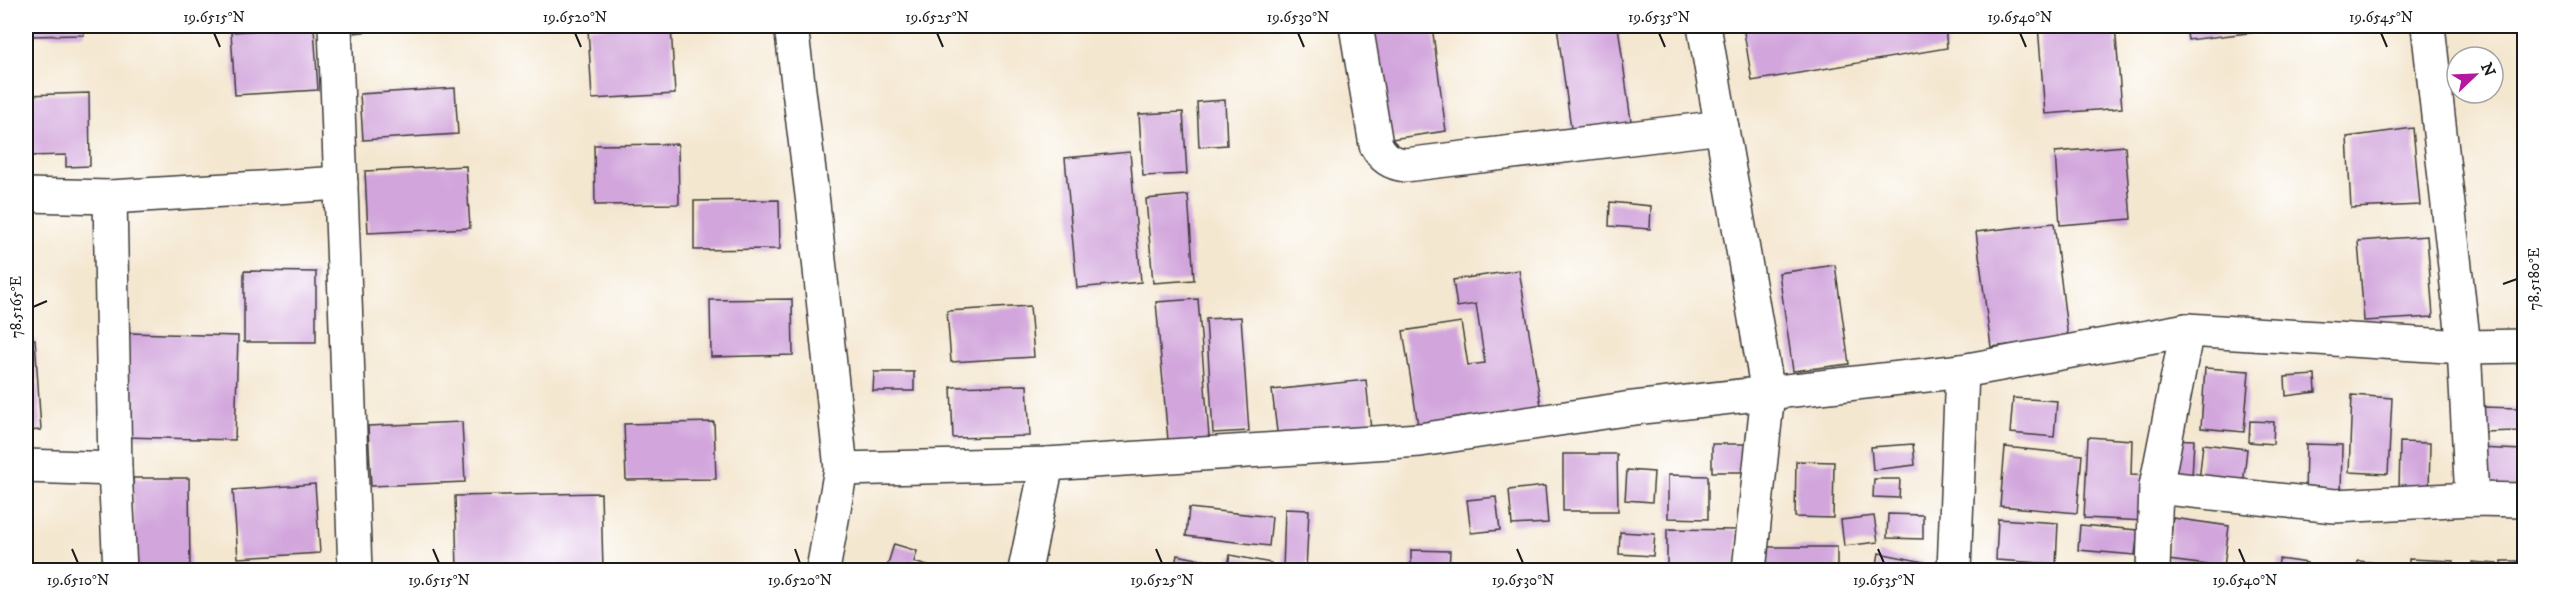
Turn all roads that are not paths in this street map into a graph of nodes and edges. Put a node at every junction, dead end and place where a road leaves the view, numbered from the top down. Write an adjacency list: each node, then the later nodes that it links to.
1 (335, 26): 7 (street)
2 (791, 26): 18 (street)
3 (1356, 26): 6 (street)
4 (1704, 26): 6 (street)
5 (2428, 26): 12 (street)
6 (1722, 127): 14 (street)
7 (341, 183): 9 (street); 23 (street)
8 (26, 195): 9 (street)
9 (110, 197): 17 (street)
10 (2187, 330): 12 (street); 13 (street); 19 (street)
11 (2524, 346): 12 (street)
12 (2464, 348): 20 (street)
13 (1962, 371): 14 (street); 27 (street)
14 (1768, 393): 15 (street); 26 (street)
15 (1047, 464): 18 (street); 25 (street)
16 (26, 466): 17 (street)
17 (115, 469): 22 (street)
18 (841, 469): 24 (street)
19 (2156, 487): 20 (street); 28 (street)
20 (2472, 499): 21 (street)
21 (2524, 500)
22 (120, 570)
23 (355, 570)
24 (823, 570)
25 (1025, 570)
26 (1749, 570)
27 (1954, 570)
28 (2153, 570)

